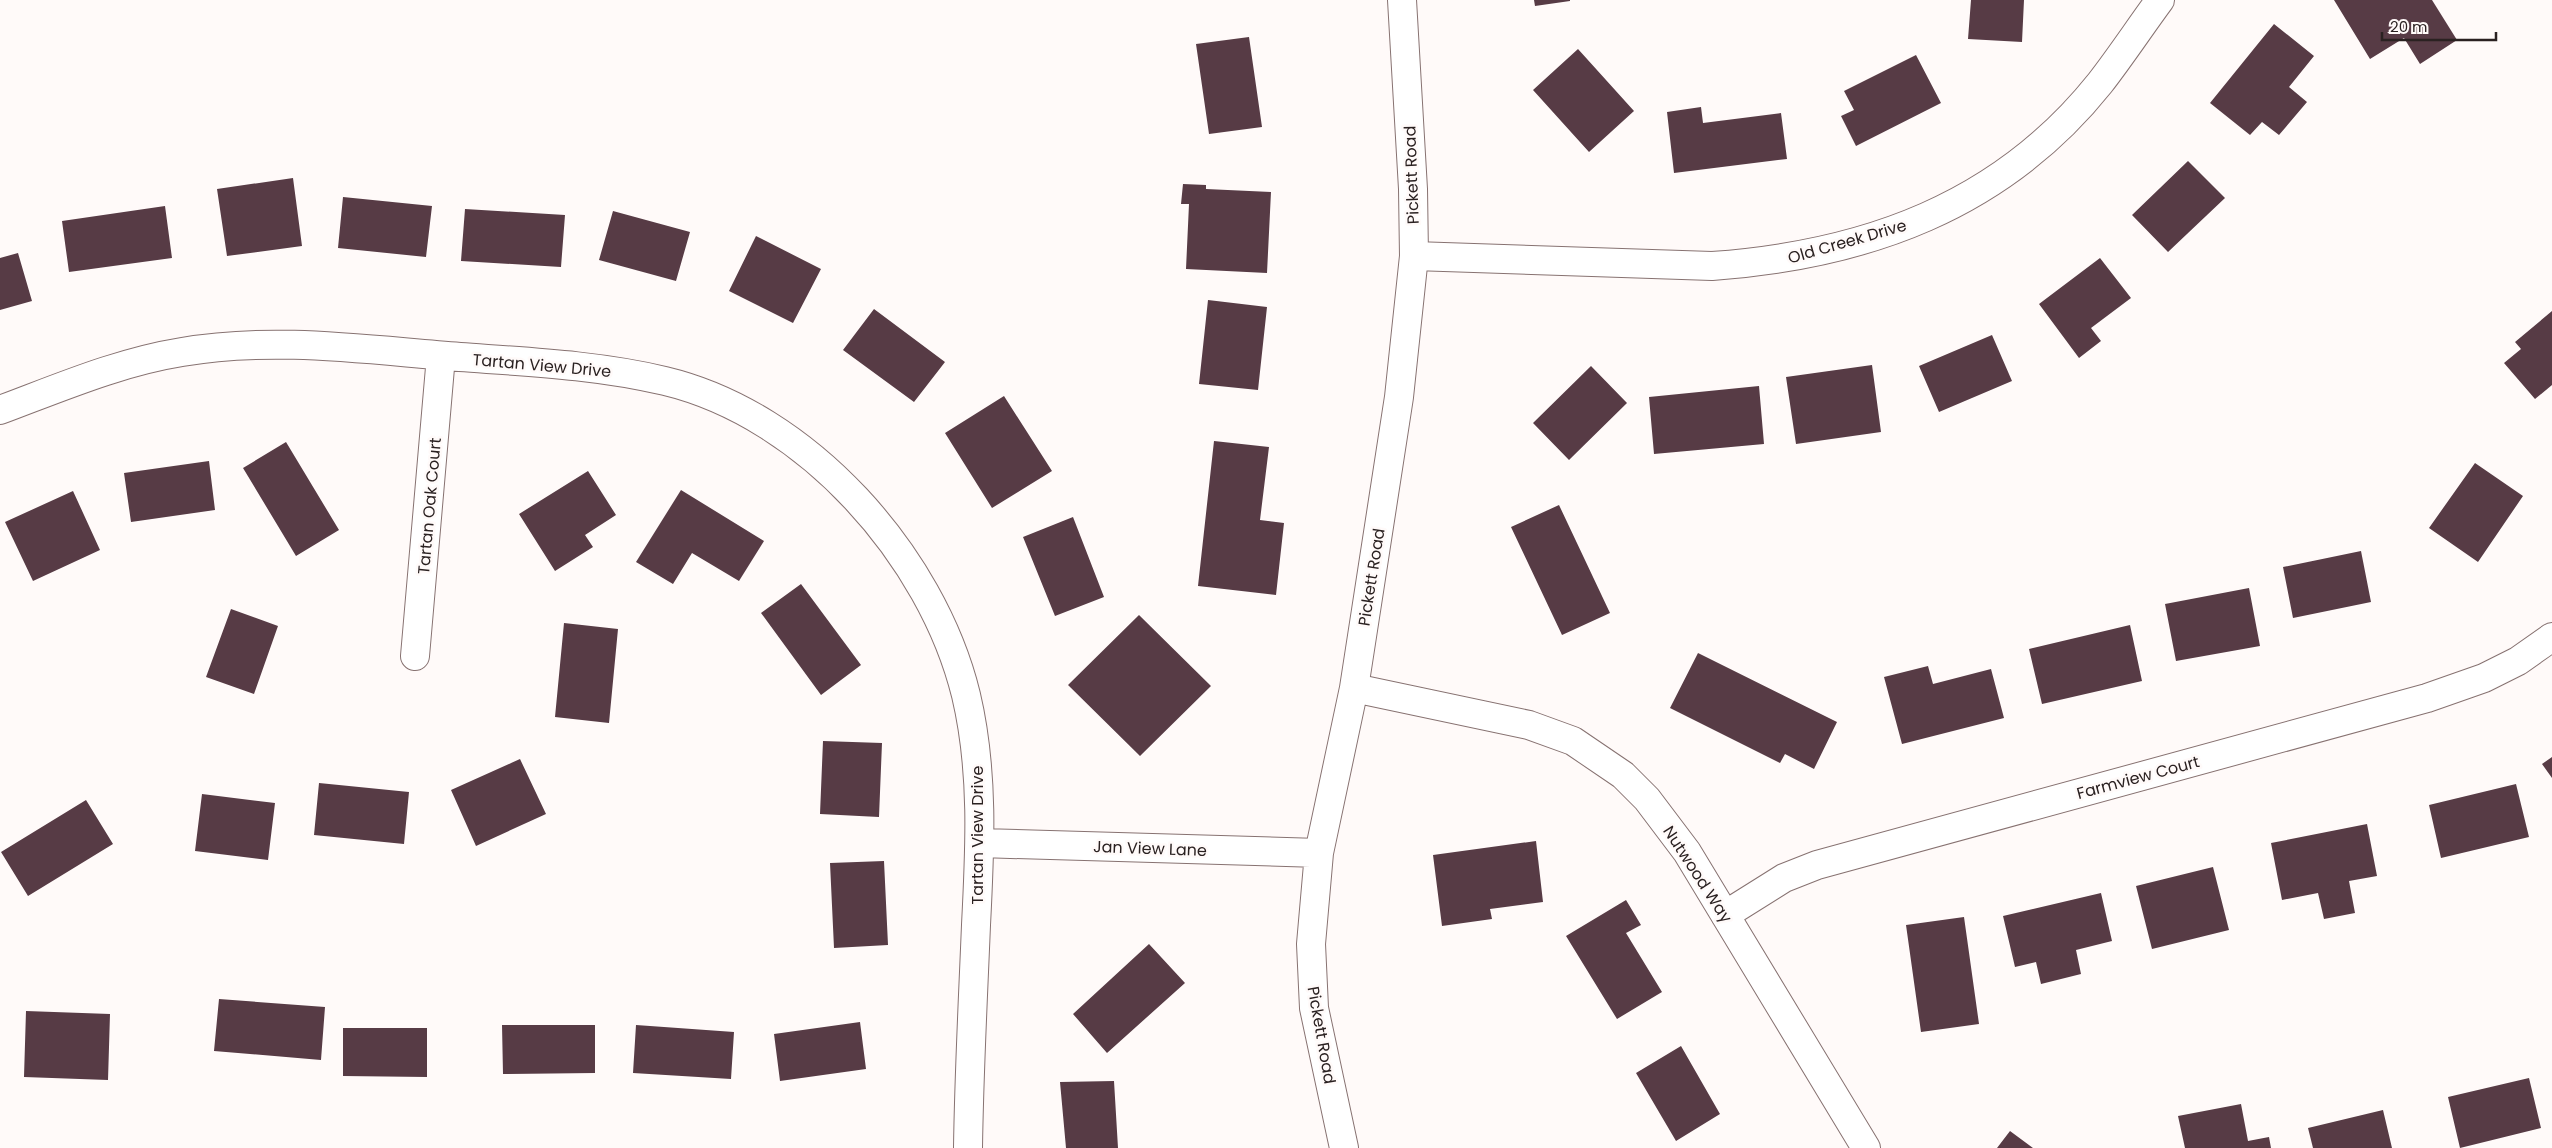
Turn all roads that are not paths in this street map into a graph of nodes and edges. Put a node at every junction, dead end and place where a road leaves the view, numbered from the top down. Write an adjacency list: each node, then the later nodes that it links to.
1 (1402, 0): 3 (street, Pickett Road)
2 (2160, 0): 3 (street, Old Creek Drive)
3 (1414, 256): 8 (street, Pickett Road)
4 (441, 356): 5 (street, Tartan View Drive); 7 (street, Tartan Oak Court); 9 (street, Tartan View Drive)
5 (0, 410)
6 (2552, 637): 11 (street, Farmview Court)
7 (415, 656)
8 (1354, 688): 10 (street, Pickett Road); 11 (street, Nutwood Way)
9 (980, 843): 10 (street, Jan View Lane); 12 (street, Tartan View Drive)
10 (1319, 853): 13 (street, Pickett Road)
11 (1725, 915): 14 (street, Nutwood Way)
12 (968, 1148)
13 (1344, 1148)
14 (1866, 1148)

